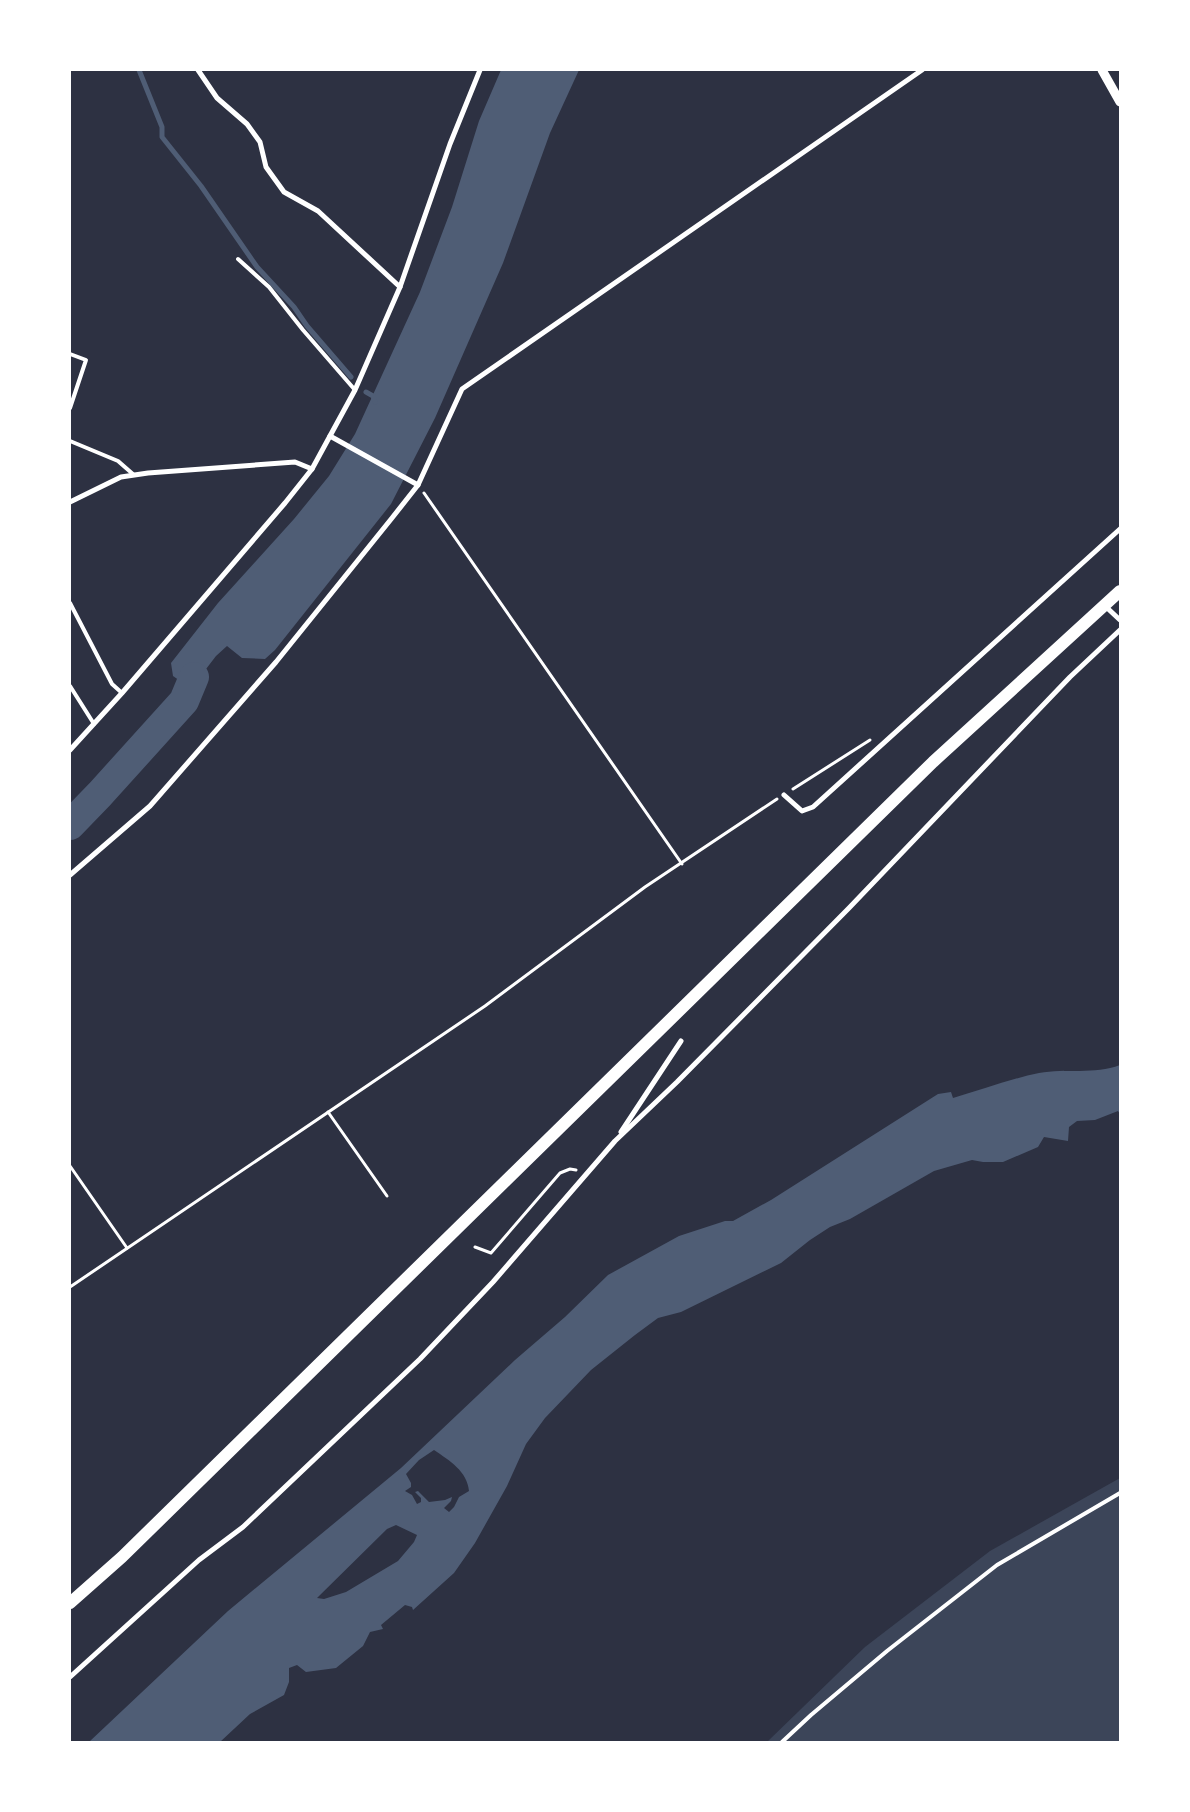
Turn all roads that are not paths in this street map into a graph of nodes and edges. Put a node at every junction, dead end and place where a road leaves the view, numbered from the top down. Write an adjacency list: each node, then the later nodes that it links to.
1 (198, 70): 7 (street)
2 (480, 70): 7 (street)
3 (922, 70): 15 (street)
4 (1102, 70): 5 (street)
5 (1120, 102)
6 (238, 259): 9 (lane)
7 (400, 287): 9 (street)
8 (70, 354): 10 (lane)
9 (355, 390): 11 (street)
10 (70, 408)
11 (330, 436): 13 (street); 15 (street)
12 (70, 441): 14 (lane)
13 (312, 469): 14 (street); 24 (street)
14 (134, 475): 16 (street)
15 (418, 485): 28 (street)
16 (70, 502)
17 (1120, 529): 27 (street)
18 (1120, 591): 20 (highway)
19 (70, 603): 24 (lane)
20 (1104, 605): 21 (street); 32 (highway)
21 (1120, 620)
22 (1120, 630): 30 (street)
23 (70, 686): 25 (lane)
24 (122, 693): 25 (street)
25 (94, 725): 26 (street)
26 (70, 750)
27 (784, 795)
28 (70, 875)
29 (681, 1041): 30 (street)
30 (615, 1141): 33 (street)
31 (1120, 1493): 34 (lane)
32 (70, 1603)
33 (70, 1677)
34 (782, 1742)

